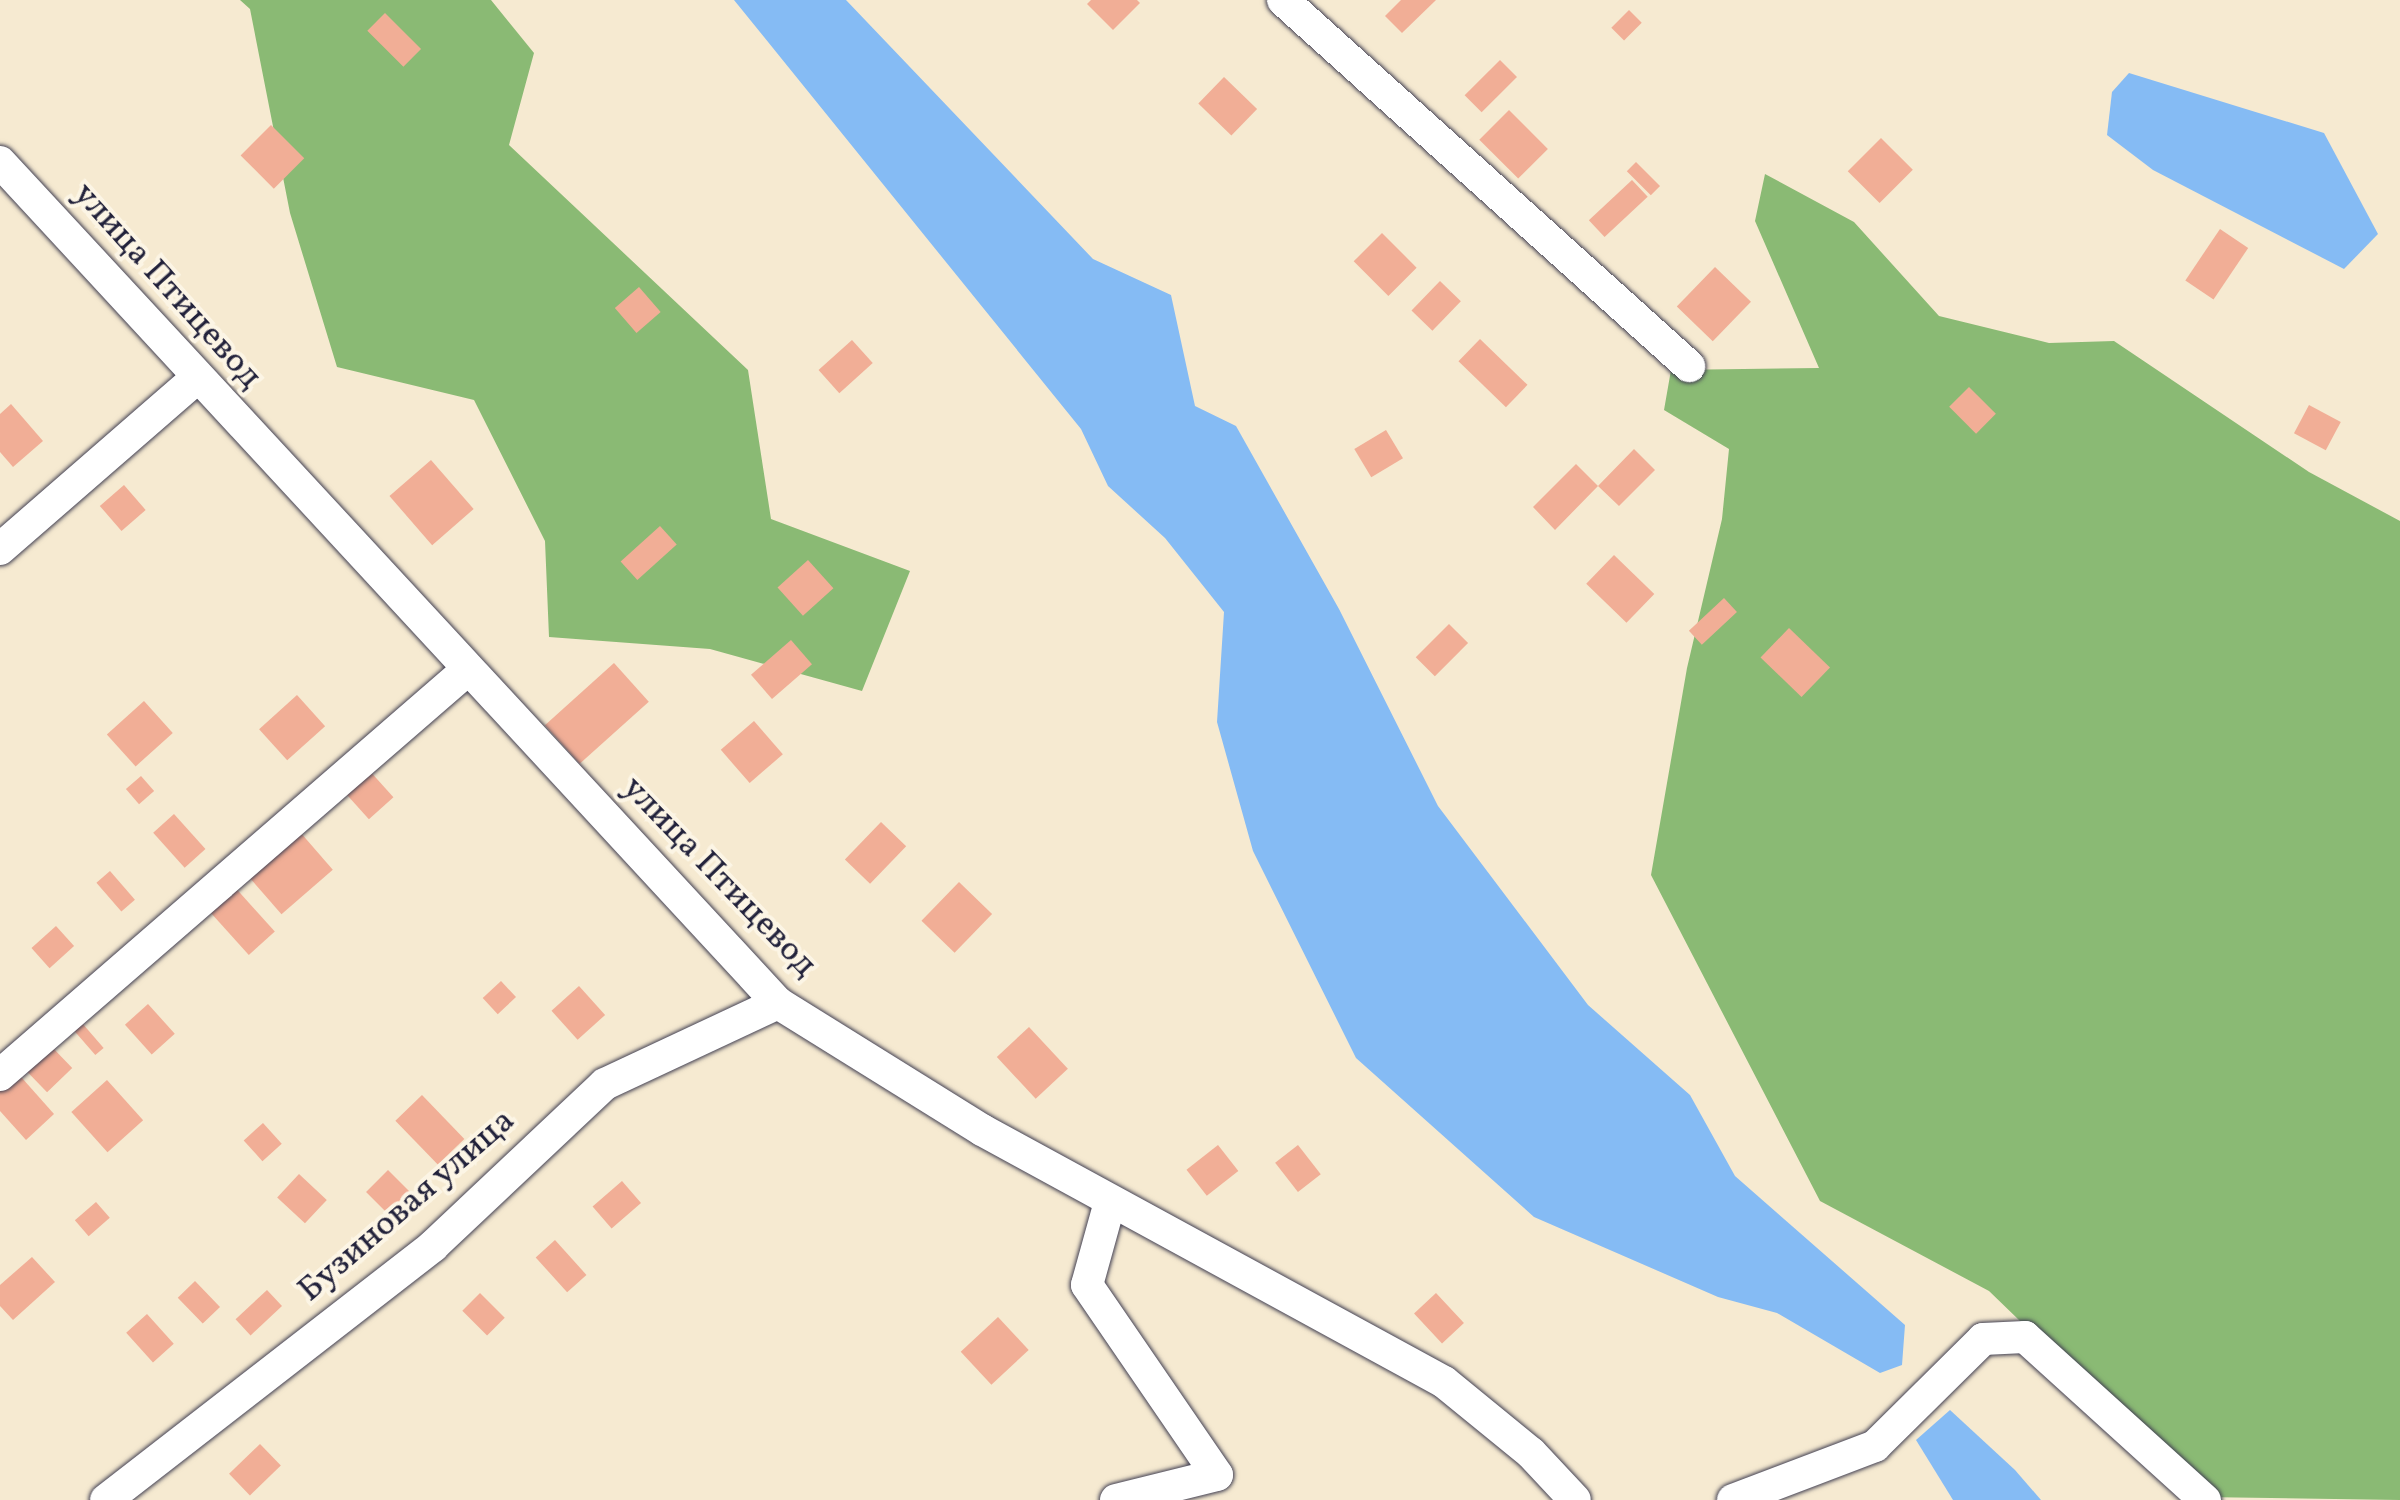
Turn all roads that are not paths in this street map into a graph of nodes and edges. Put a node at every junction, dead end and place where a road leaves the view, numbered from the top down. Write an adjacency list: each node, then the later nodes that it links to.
1 (1283, 0): 3 (street)
2 (0, 162): 4 (street, улица Птицевод)
3 (1689, 366)
4 (196, 378): 5 (street); 6 (street, улица Птицевод)
5 (0, 548)
6 (467, 670): 7 (street, улица Птицевод); 8 (street)
7 (778, 1003): 9 (street, улица Птицевод); 10 (street, Бузиновая улица)
8 (0, 1075)
9 (1110, 1202): 11 (street); 12 (street, улица Птицевод)
10 (106, 1500)
11 (1116, 1500)
12 (1574, 1500)
13 (1733, 1500): 14 (street)
14 (2205, 1500)

